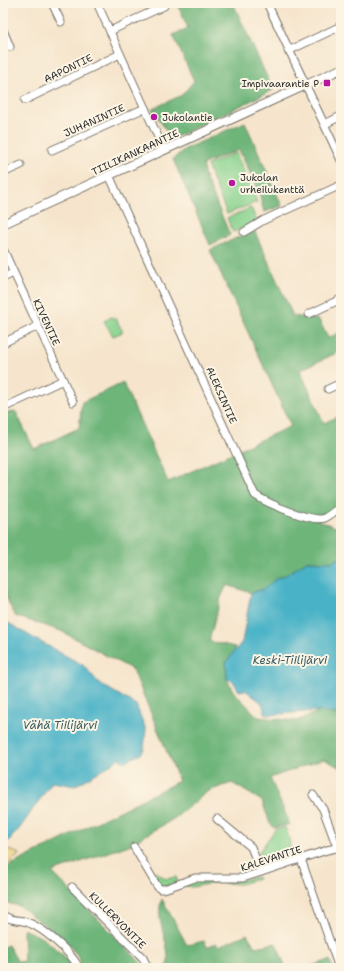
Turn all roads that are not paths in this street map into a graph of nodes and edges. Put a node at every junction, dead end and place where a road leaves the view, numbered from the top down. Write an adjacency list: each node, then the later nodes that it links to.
1 (52, 3): 5 (street)
2 (97, 3): 8 (street)
3 (267, 3): 10 (street)
4 (164, 6): 8 (street)
5 (61, 22)
6 (341, 26): 10 (street)
7 (3, 30): 9 (street)
8 (110, 31): 11 (street)
9 (10, 47)
10 (288, 51): 13 (street)
11 (120, 54): 14 (street, AAPONTIE); 15 (street)
12 (341, 69): 13 (street, TIILIKANKAANTIE)
13 (306, 85): 17 (street); 19 (street, TIILIKANKAANTIE)
14 (25, 100)
15 (145, 108): 18 (street, JUHANINTIE); 19 (street)
16 (341, 116): 17 (street)
17 (325, 124): 20 (street)
18 (52, 150)
19 (164, 150): 23 (street, TIILIKANKAANTIE)
20 (341, 160)
21 (21, 165): 22 (street)
22 (3, 173)
23 (109, 175): 25 (street, TIILIKANKAANTIE); 39 (street, ALEKSINTIE)
24 (341, 185): 26 (street)
25 (3, 224)
26 (244, 232)
27 (3, 250): 28 (street, KIVENTIE)
28 (13, 273): 29 (street); 32 (street, KIVENTIE)
29 (3, 278)
30 (341, 299): 31 (street)
31 (309, 314)
32 (38, 326): 33 (street); 34 (street, KIVENTIE)
33 (3, 342)
34 (63, 380): 37 (street, KIVENTIE); 38 (street)
35 (341, 383): 36 (street)
36 (328, 389)
37 (73, 402)
38 (3, 408)
39 (341, 507)
40 (313, 795): 43 (street)
41 (217, 819): 45 (street)
42 (134, 847): 45 (street, KALEVANTIE)
43 (339, 847): 44 (street, KALEVANTIE)
44 (301, 859): 45 (street, KALEVANTIE); 50 (street)
45 (261, 872)
46 (72, 888): 49 (street, KULLERVONTIE)
47 (3, 915): 48 (street)
48 (79, 968)
49 (148, 968)
50 (339, 968)

